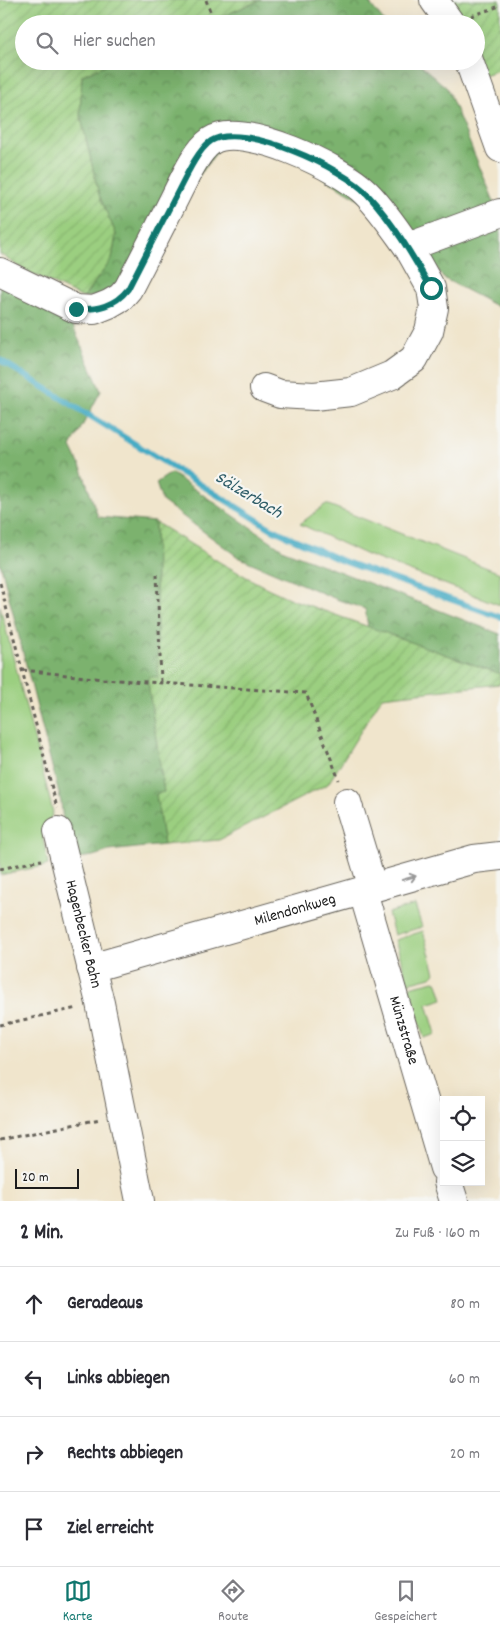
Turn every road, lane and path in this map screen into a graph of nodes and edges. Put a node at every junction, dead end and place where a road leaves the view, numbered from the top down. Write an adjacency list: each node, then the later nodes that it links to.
1 (206, 0): 3 (path)
2 (434, 0): 4 (street)
3 (210, 11)
4 (445, 15)
5 (472, 70): 6 (street)
6 (500, 148)
7 (500, 214): 8 (street)
8 (408, 247): 9 (street); 10 (street)
9 (0, 272)
10 (264, 388)
11 (157, 574): 14 (path)
12 (0, 583): 13 (path)
13 (23, 670): 14 (path); 16 (path)
14 (161, 682): 15 (path)
15 (347, 802): 19 (street, Münzstraße)
16 (63, 850): 18 (path); 20 (street, Hagenbecker Bahn)
17 (500, 856): 19 (street, Milendonkweg, one-way to 17)
18 (0, 869)
19 (368, 890): 20 (street, Milendonkweg); 25 (street, Münzstraße)
20 (91, 968): 21 (street, Hagenbecker Bahn)
21 (100, 1003): 22 (path); 27 (street, Hagenbecker Bahn)
22 (0, 1025)
23 (105, 1118): 24 (path)
24 (0, 1140)
25 (440, 1153)
26 (449, 1186): 28 (street)
27 (140, 1201)
28 (454, 1201)

